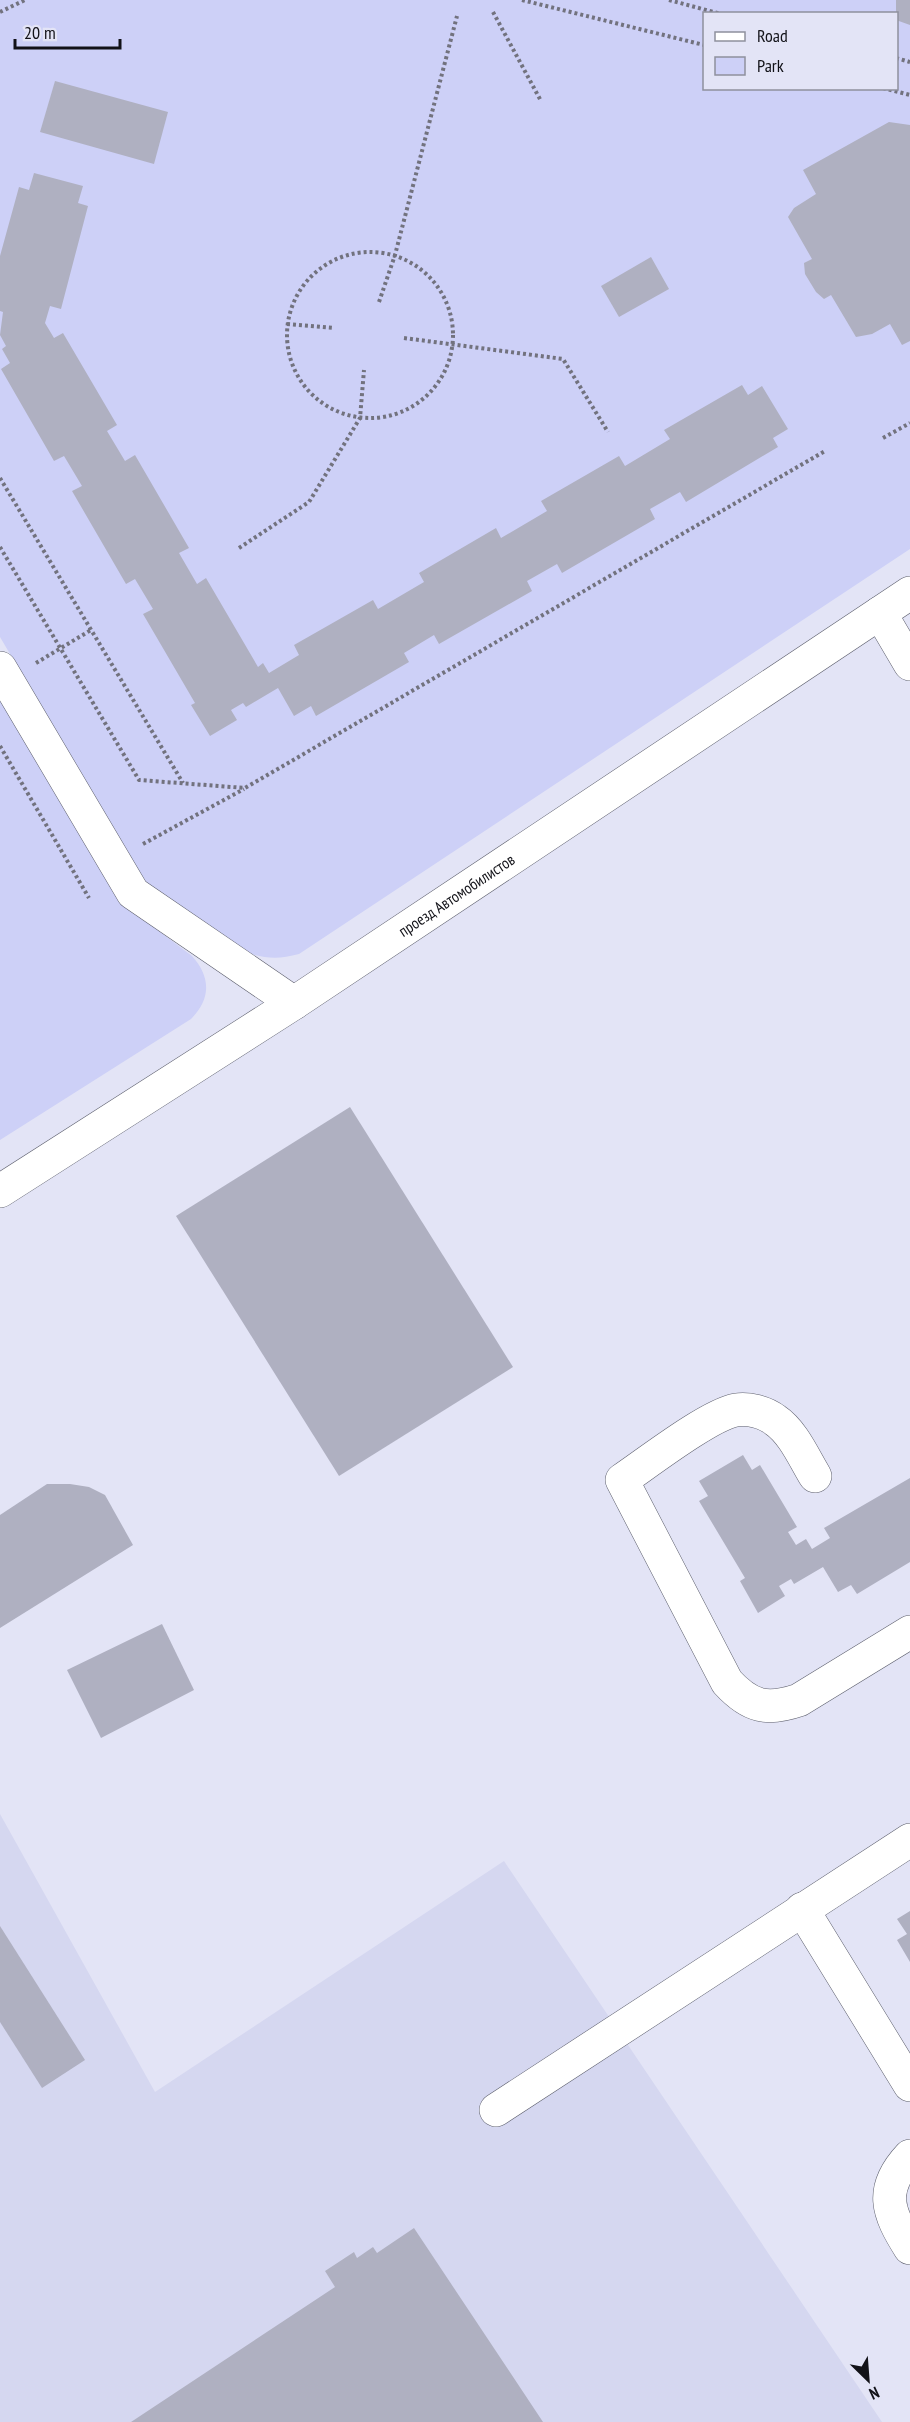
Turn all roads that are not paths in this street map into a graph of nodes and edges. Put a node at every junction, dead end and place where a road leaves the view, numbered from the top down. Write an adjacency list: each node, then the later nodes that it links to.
1 (910, 593): 2 (street, проезд Автомобилистов)
2 (880, 612): 3 (street); 5 (street, проезд Автомобилистов)
3 (910, 664)
4 (4, 674): 5 (street)
5 (294, 1003): 6 (street, проезд Автомобилистов)
6 (0, 1191)
7 (815, 1476): 8 (street)
8 (910, 1632)
9 (910, 1840): 10 (street)
10 (802, 1909): 11 (street); 12 (street)
11 (910, 2085)
12 (496, 2110)
13 (910, 2156): 14 (street)
14 (910, 2248)

